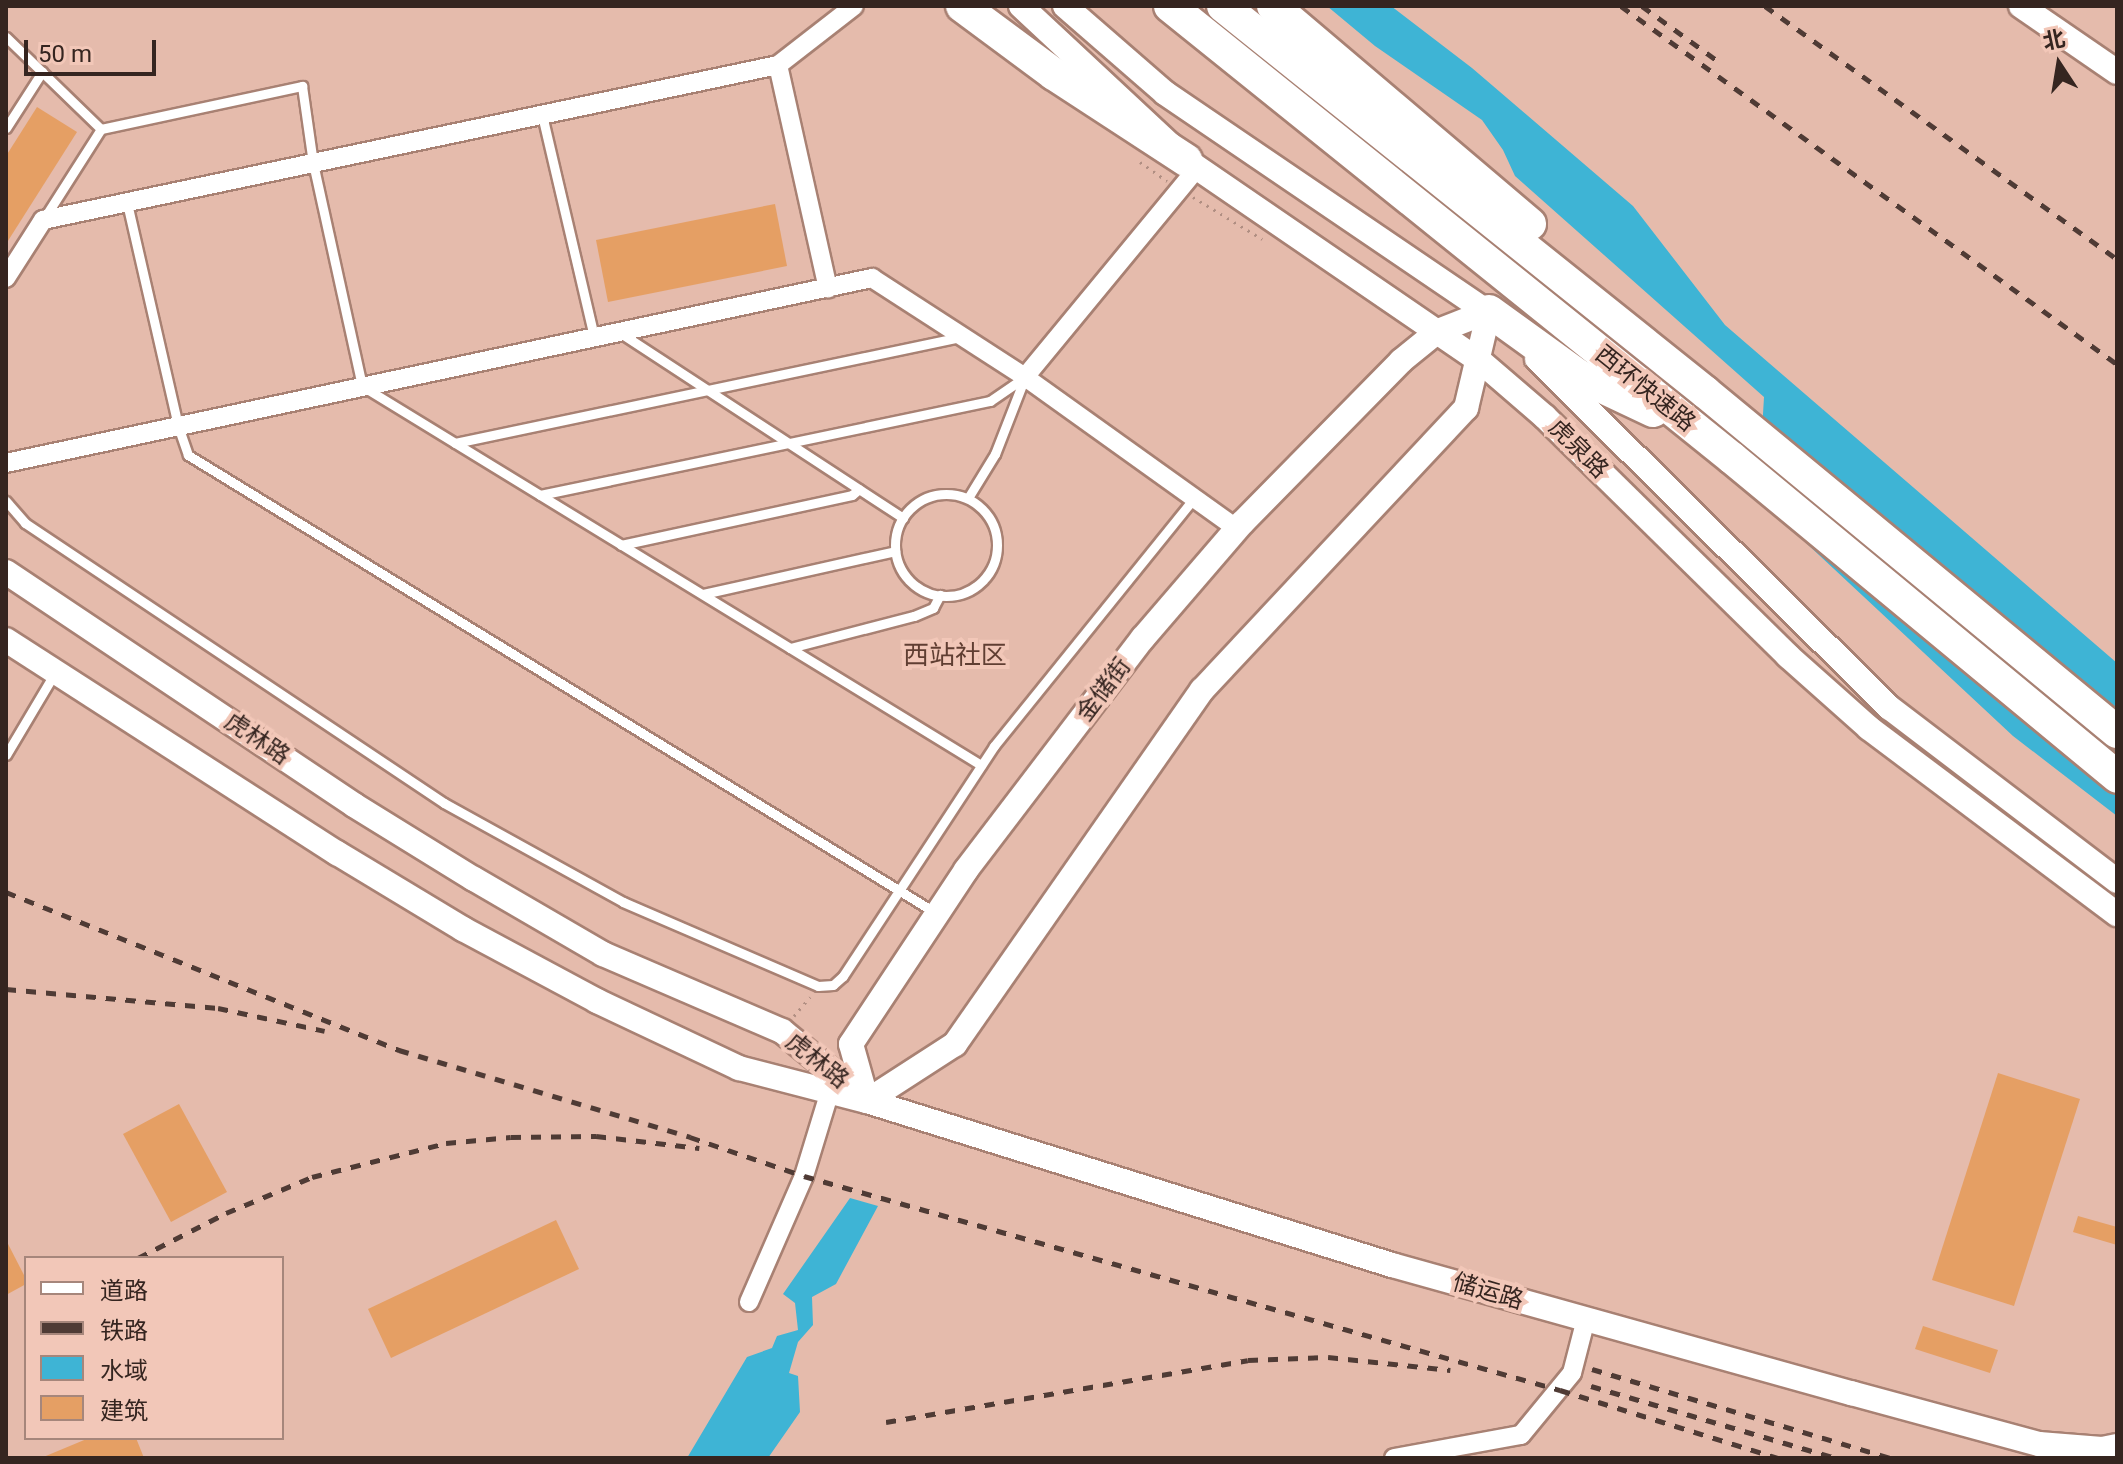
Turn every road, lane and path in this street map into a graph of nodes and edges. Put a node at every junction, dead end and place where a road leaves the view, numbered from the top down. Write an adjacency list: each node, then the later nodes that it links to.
1 (854, 6): 10 (street)
2 (962, 6): 17 (highway)
3 (1021, 6): 17 (street, 虎泉路)
4 (1065, 6): 22 (street, 虎泉路)
5 (1170, 6): 33 (highway, 西环快速路)
6 (1223, 6): 31 (highway, 西环快速路)
7 (1273, 6): 31 (highway)
8 (2021, 6): 12 (street)
9 (6, 37): 11 (lane)
10 (778, 65): 13 (street); 21 (street)
11 (42, 72): 14 (lane); 15 (lane)
12 (2117, 72)
13 (542, 115): 16 (street); 25 (lane)
14 (6, 128)
15 (101, 129): 16 (lane); 19 (lane)
16 (313, 163): 18 (street); 29 (lane)
17 (1192, 164): 23 (street, 虎泉路); 28 (street)
18 (127, 203): 19 (street); 32 (lane)
19 (43, 220): 20 (street)
20 (9, 266)
21 (828, 288): 24 (street); 26 (street)
22 (1489, 311): 23 (street, 金储街); 27 (street); 33 (highway); 56 (street, 虎泉路)
23 (1438, 331): 27 (street, 虎泉路); 43 (street, 金储街)
24 (619, 332): 25 (street); 30 (lane)
25 (594, 337): 29 (street)
26 (962, 337): 28 (street); 30 (lane)
27 (1480, 361): 59 (street, 虎泉路); 63 (street)
28 (1025, 377): 35 (lane); 39 (lane); 40 (street)
29 (362, 386): 32 (street); 34 (lane)
30 (707, 390): 34 (lane); 35 (lane)
31 (1705, 392): 52 (highway, 西环快速路)
32 (178, 426): 36 (street); 57 (lane)
33 (1702, 435): 55 (highway, 西环快速路)
34 (455, 443): 38 (lane)
35 (788, 443): 37 (lane); 38 (lane)
36 (6, 463)
37 (859, 489): 42 (lane); 44 (lane)
38 (540, 495): 44 (lane)
39 (968, 498): 42 (lane); 48 (lane)
40 (1194, 498): 43 (street); 54 (lane)
41 (6, 501): 60 (lane)
42 (903, 518): 45 (lane)
43 (1237, 529): 58 (street, 金储街)
44 (621, 545): 47 (lane)
45 (895, 551): 47 (lane); 48 (lane)
46 (6, 572): 61 (street, 虎林路)
47 (703, 594): 50 (lane)
48 (940, 595): 50 (lane)
49 (6, 640): 51 (street, 虎林路)
50 (790, 648): 54 (lane)
51 (54, 674): 53 (lane); 62 (street, 虎林路)
52 (2117, 732)
53 (6, 755)
54 (981, 765): 57 (lane)
55 (2117, 777)
56 (2117, 881)
57 (898, 890): 58 (lane); 60 (lane)
58 (937, 914): 63 (street, 金储街)
59 (2117, 914)
60 (818, 986): 61 (path)
61 (782, 1031): 63 (street, 虎林路)
62 (830, 1091): 63 (street, 虎林路); 64 (street)
63 (867, 1101): 65 (street, 储运路)
64 (749, 1302)
65 (1586, 1319): 66 (street, 储运路); 67 (street)
66 (2117, 1446)
67 (1394, 1458)

